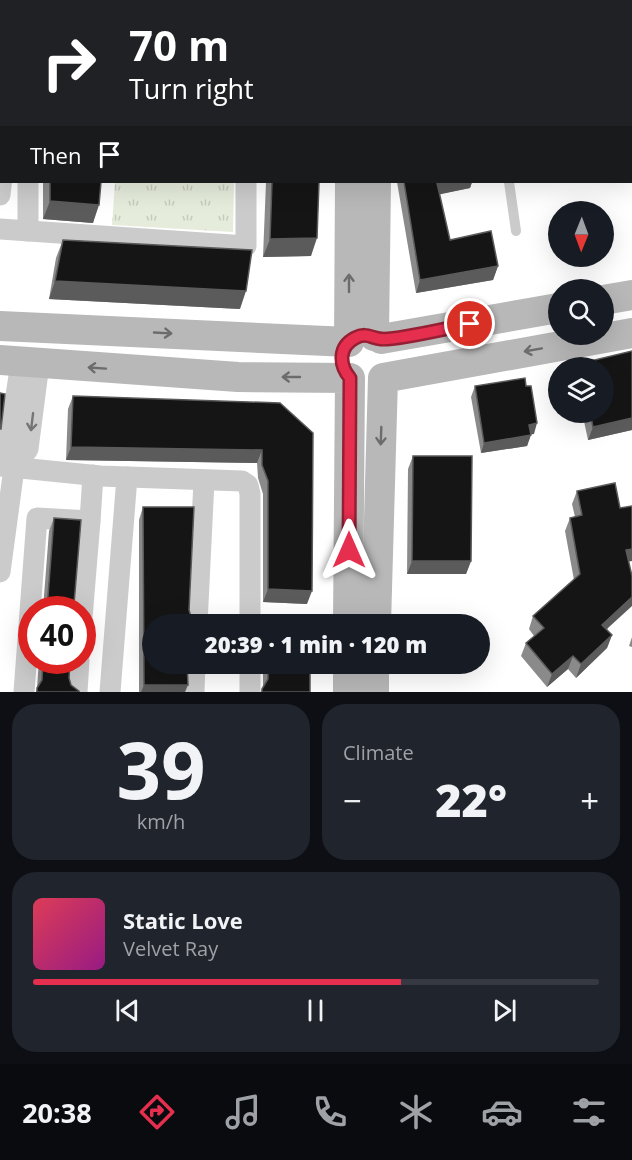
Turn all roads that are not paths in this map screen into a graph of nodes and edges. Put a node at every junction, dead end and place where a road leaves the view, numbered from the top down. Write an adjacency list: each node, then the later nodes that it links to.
1 (27, 183): 7 (street)
2 (246, 183): 7 (street)
3 (350, 183): 14 (street, one-way to 3)
4 (376, 183): 14 (street)
5 (508, 183): 8 (lane)
6 (0, 229): 7 (street)
7 (28, 231)
8 (516, 231)
9 (632, 295): 10 (street)
10 (614, 298)
11 (548, 310): 14 (street)
12 (0, 326): 14 (street, one-way to 14)
13 (632, 333): 17 (street, one-way to 17)
14 (368, 339): 16 (street); 17 (street)
15 (20, 362): 16 (street, one-way to 15); 18 (street)
16 (350, 378): 17 (street); 27 (street)
17 (383, 378): 28 (street, one-way to 28)
18 (7, 467): 19 (street); 23 (street)
19 (93, 475): 20 (street); 22 (street)
20 (127, 477): 21 (street); 36 (street)
21 (204, 481): 25 (street); 26 (street)
22 (90, 521): 24 (street); 34 (street)
23 (0, 572)
24 (84, 596)
25 (197, 614)
26 (250, 614)
27 (348, 614)
28 (376, 614)
29 (79, 674): 35 (street)
30 (195, 674): 37 (street)
31 (250, 674): 38 (street)
32 (348, 674): 39 (street)
33 (374, 674): 40 (street)
34 (24, 692)
35 (77, 692)
36 (110, 692)
37 (194, 692)
38 (250, 692)
39 (348, 692)
40 (374, 692)

